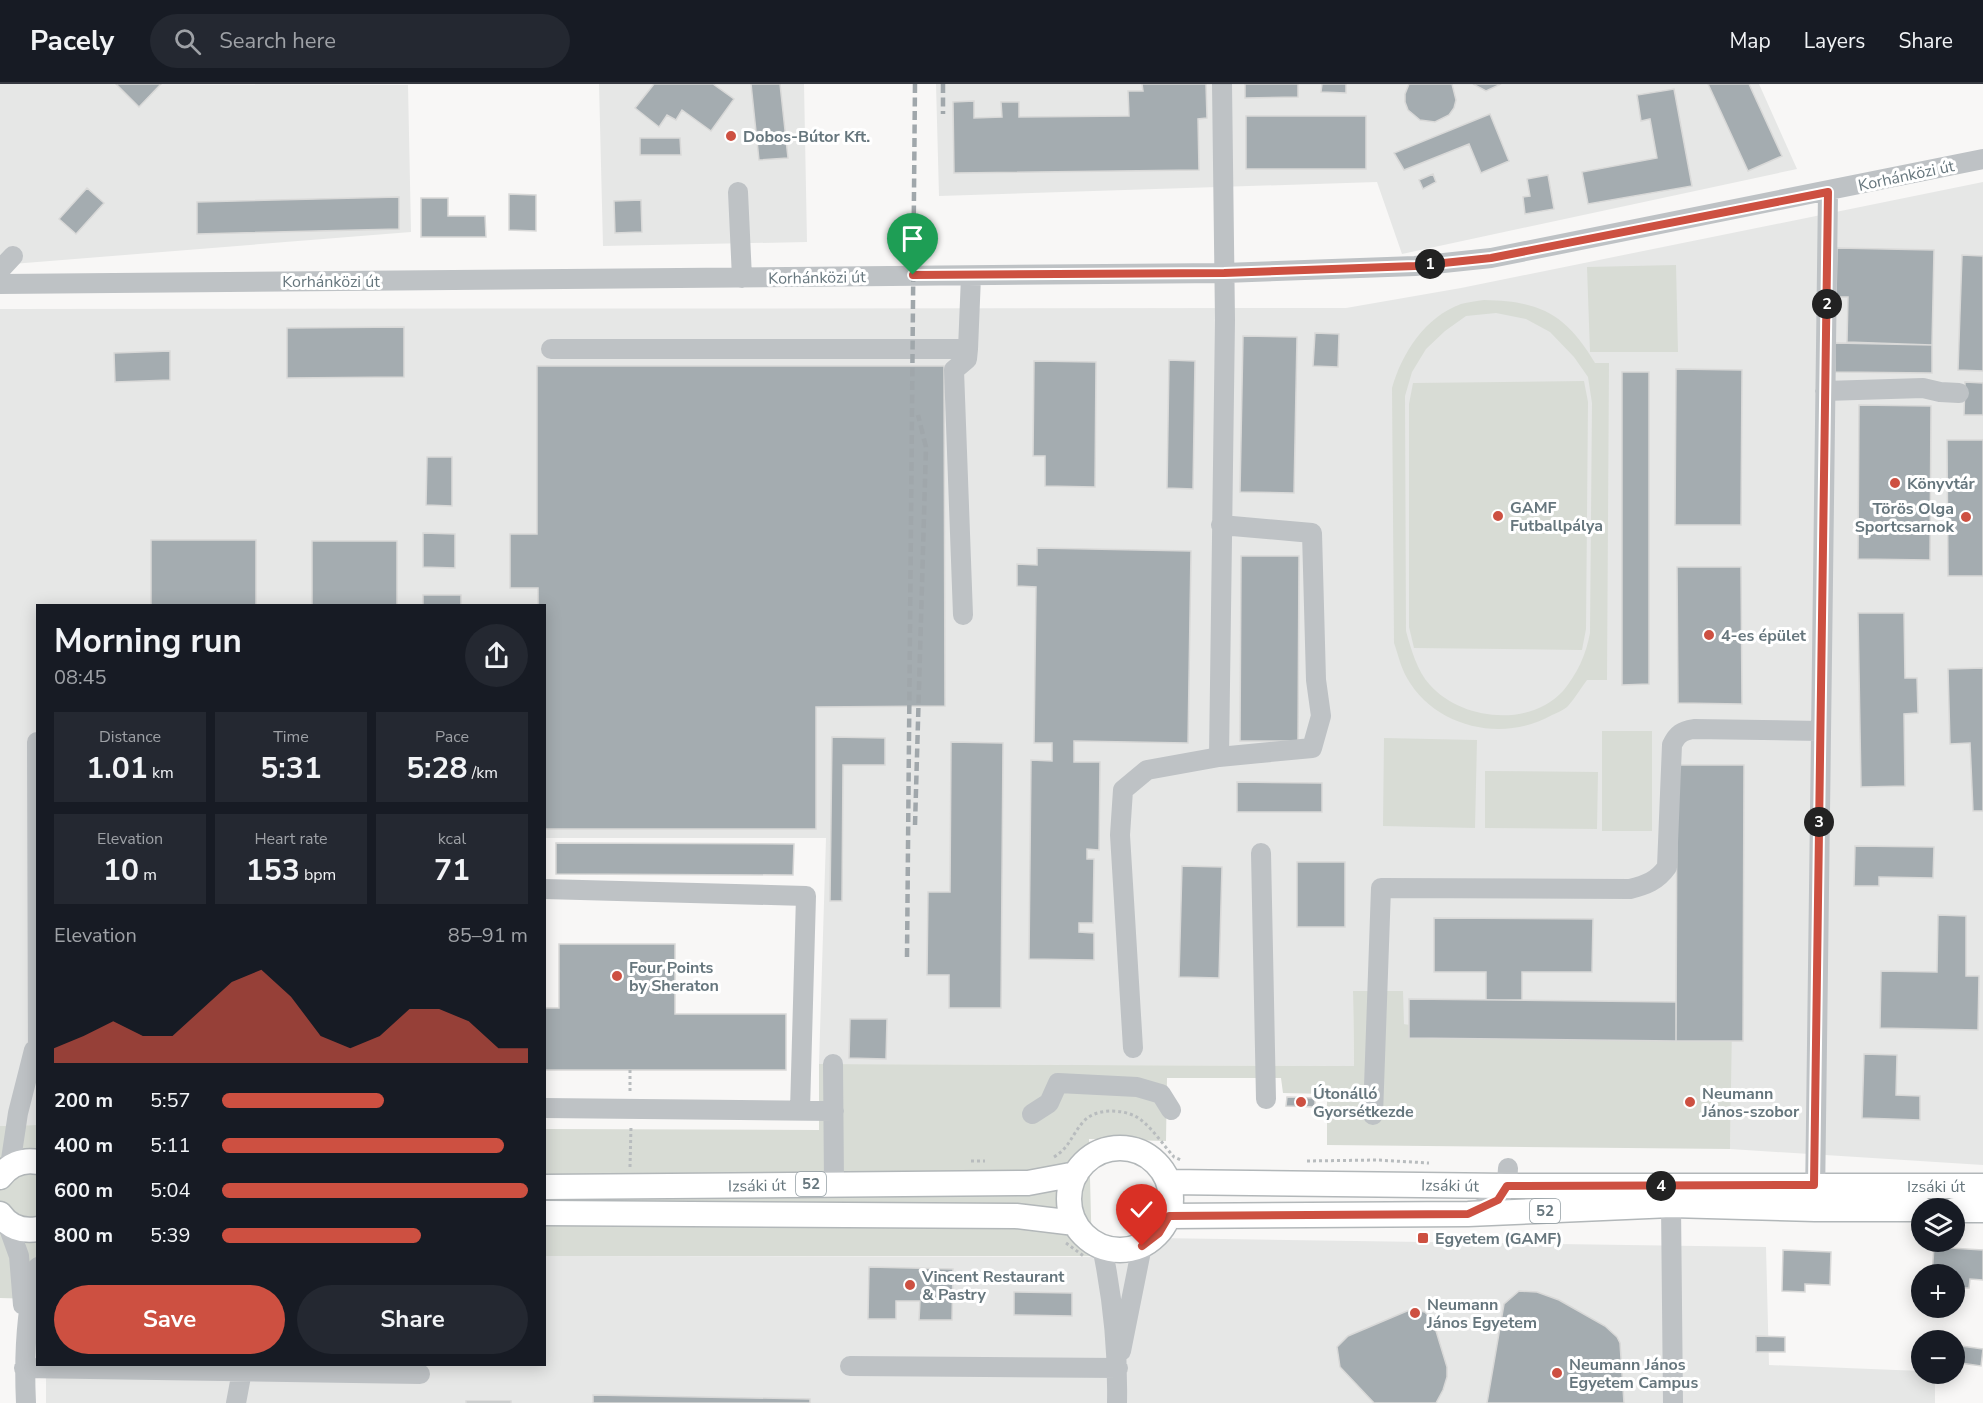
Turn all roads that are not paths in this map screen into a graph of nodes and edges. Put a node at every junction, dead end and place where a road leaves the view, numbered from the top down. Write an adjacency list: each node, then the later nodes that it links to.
1 (1222, 84): 6 (street)
2 (1983, 159): 4 (street, Korhánközi út)
3 (738, 192): 8 (street)
4 (1828, 192): 6 (street, Korhánközi út); 11 (street)
5 (3, 269): 8 (street, Korhánközi út)
6 (1224, 273): 7 (street, Korhánközi út); 13 (street)
7 (971, 276): 8 (street, Korhánközi út); 9 (street)
8 (742, 278)
9 (968, 349): 10 (street); 14 (street)
10 (551, 350)
11 (1826, 391): 12 (street); 15 (street)
12 (1953, 398)
13 (1221, 525): 16 (street); 16 (street)
14 (963, 615)
15 (1821, 731): 28 (street); 35 (street)
16 (1219, 757): 20 (street)
17 (1261, 853): 23 (street)
18 (546, 889): 25 (street)
19 (36, 1041): 30 (street)
20 (1133, 1048)
21 (833, 1064): 26 (street)
22 (1170, 1099): 27 (street)
23 (1266, 1099)
24 (546, 1108): 25 (street)
25 (800, 1110): 26 (street)
26 (834, 1111): 34 (street)
27 (1032, 1114)
28 (1373, 1115)
29 (36, 1162): 30 (main road)
30 (3, 1173)
31 (1076, 1174): 33 (main road); 34 (main road, Izsáki út / 52); 48 (main road)
32 (1507, 1177): 33 (main road, Izsáki út / 52); 35 (main road, Izsáki út / 52); 44 (street)
33 (1168, 1182): 45 (main road)
34 (834, 1184): 37 (main road, Izsáki út / 52)
35 (1814, 1185): 36 (main road, Izsáki út / 52); 39 (street)
36 (1983, 1186)
37 (546, 1187)
38 (1671, 1205): 39 (main road, Izsáki út / 52); 44 (main road, Izsáki út / 52); 63 (street)
39 (1815, 1209): 40 (main road, Izsáki út / 52)
40 (1911, 1209)
41 (1965, 1210): 42 (main road, Izsáki út)
42 (1983, 1210)
43 (546, 1213): 48 (main road, Izsáki út / 52)
44 (1468, 1214): 45 (main road, Izsáki út / 52)
45 (1169, 1216): 49 (main road)
46 (3, 1218): 47 (main road); 52 (street)
47 (36, 1229)
48 (1067, 1231): 50 (main road)
49 (1142, 1246): 50 (main road); 57 (street)
50 (1095, 1254): 57 (street)
51 (36, 1279): 52 (street)
52 (27, 1335): 55 (street)
53 (850, 1366): 57 (street)
54 (63, 1367): 55 (street); 56 (street)
55 (24, 1368): 60 (street)
56 (215, 1368): 58 (street)
57 (1118, 1368): 62 (street)
58 (242, 1371): 59 (street); 61 (street)
59 (420, 1374)
60 (26, 1403)
61 (236, 1403)
62 (1117, 1403)
63 (1673, 1403)

